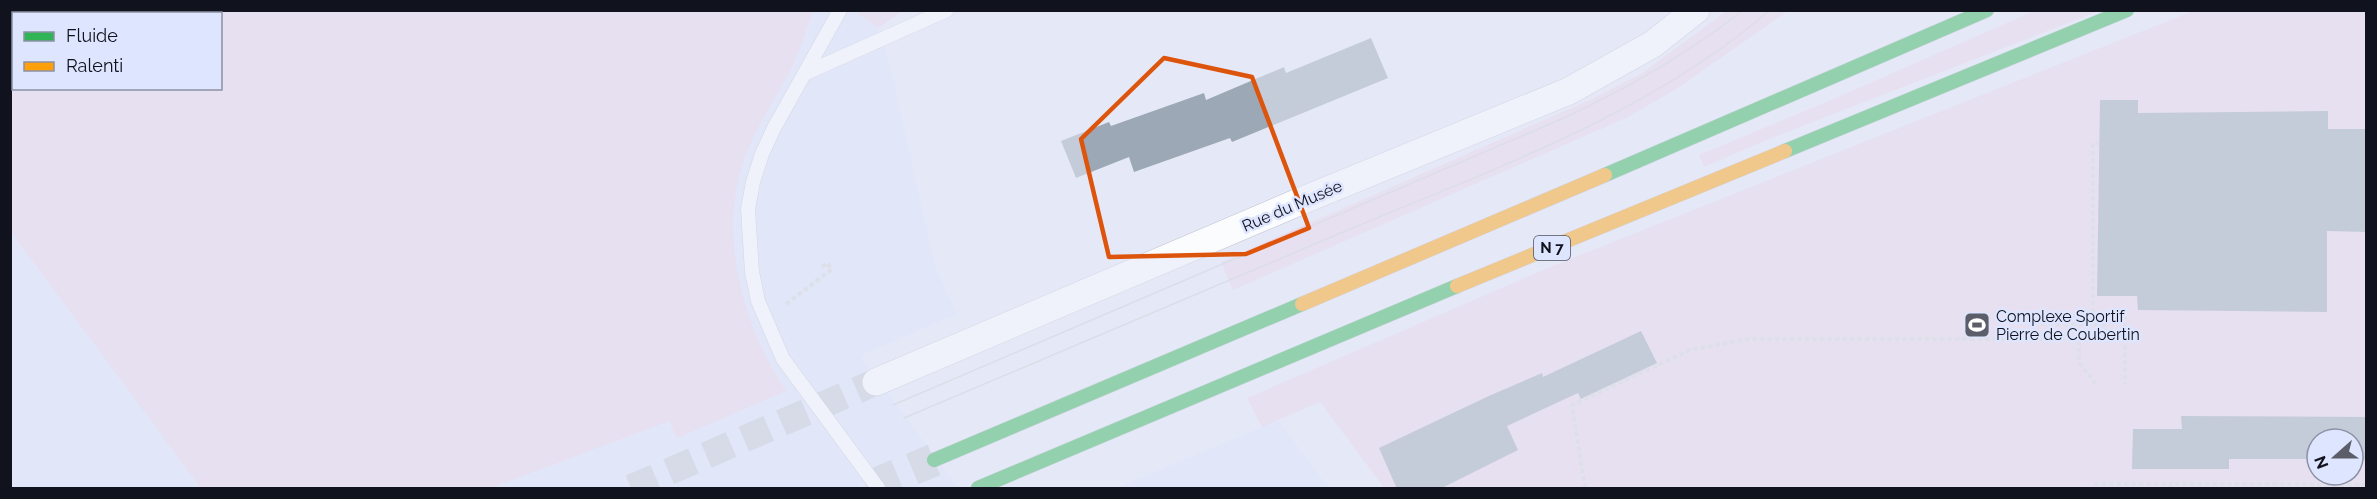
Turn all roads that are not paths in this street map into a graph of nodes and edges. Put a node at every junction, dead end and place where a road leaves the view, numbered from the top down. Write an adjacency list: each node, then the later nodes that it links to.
1 (840, 10): 6 (lane)
2 (947, 10): 6 (lane)
3 (1696, 10): 7 (street, Rue du Musée)
4 (1987, 10): 8 (highway)
5 (2127, 10): 10 (highway, N 7)
6 (806, 73): 9 (lane)
7 (876, 382)
8 (934, 460)
9 (878, 489)
10 (978, 489)

